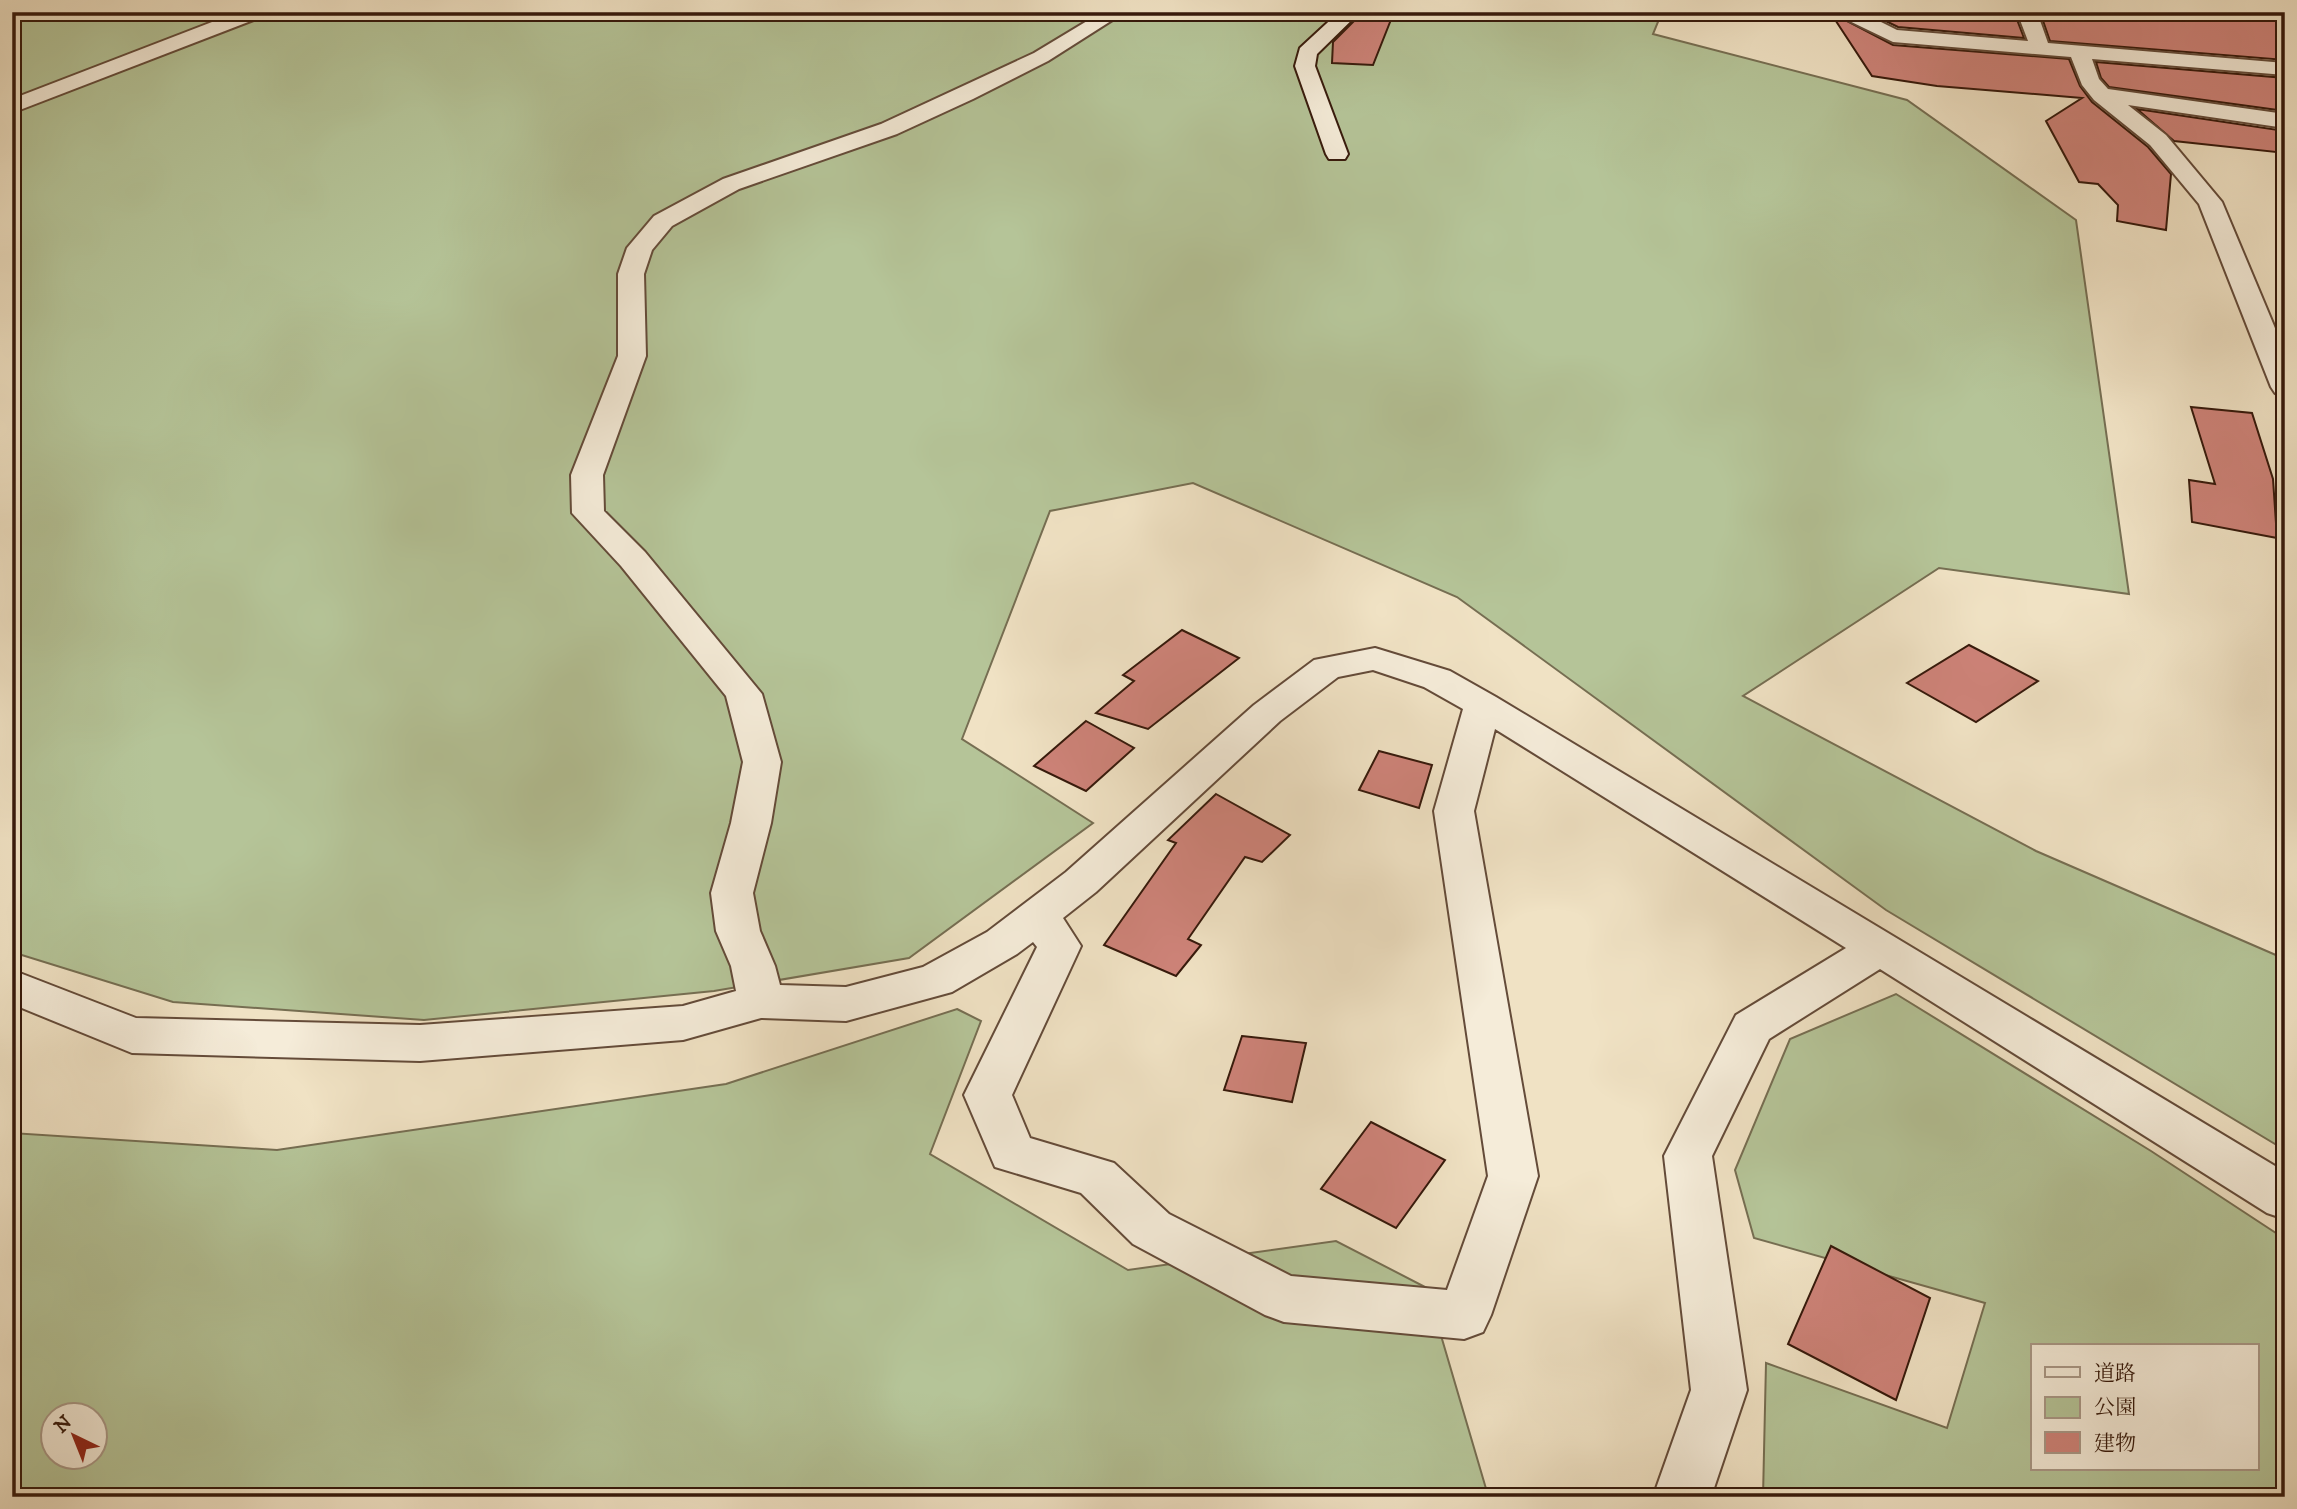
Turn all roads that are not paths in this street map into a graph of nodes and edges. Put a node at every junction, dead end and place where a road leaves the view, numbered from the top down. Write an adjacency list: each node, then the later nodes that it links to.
1 (257, 12): 10 (street)
2 (1116, 12): 18 (street)
3 (1351, 12): 12 (street)
4 (1846, 12): 6 (street)
5 (2027, 12): 6 (street)
6 (2040, 48): 7 (street)
7 (2080, 52): 8 (street); 9 (street)
8 (2285, 69)
9 (2102, 95): 11 (street); 13 (street)
10 (12, 107)
11 (2285, 121)
12 (1337, 154)
13 (2285, 387)
14 (1483, 705): 15 (street); 15 (street); 16 (street)
15 (1038, 915): 18 (street)
16 (1878, 949): 19 (street); 20 (street)
17 (12, 986): 18 (street)
18 (761, 1001)
19 (2285, 1198)
20 (1682, 1497)

